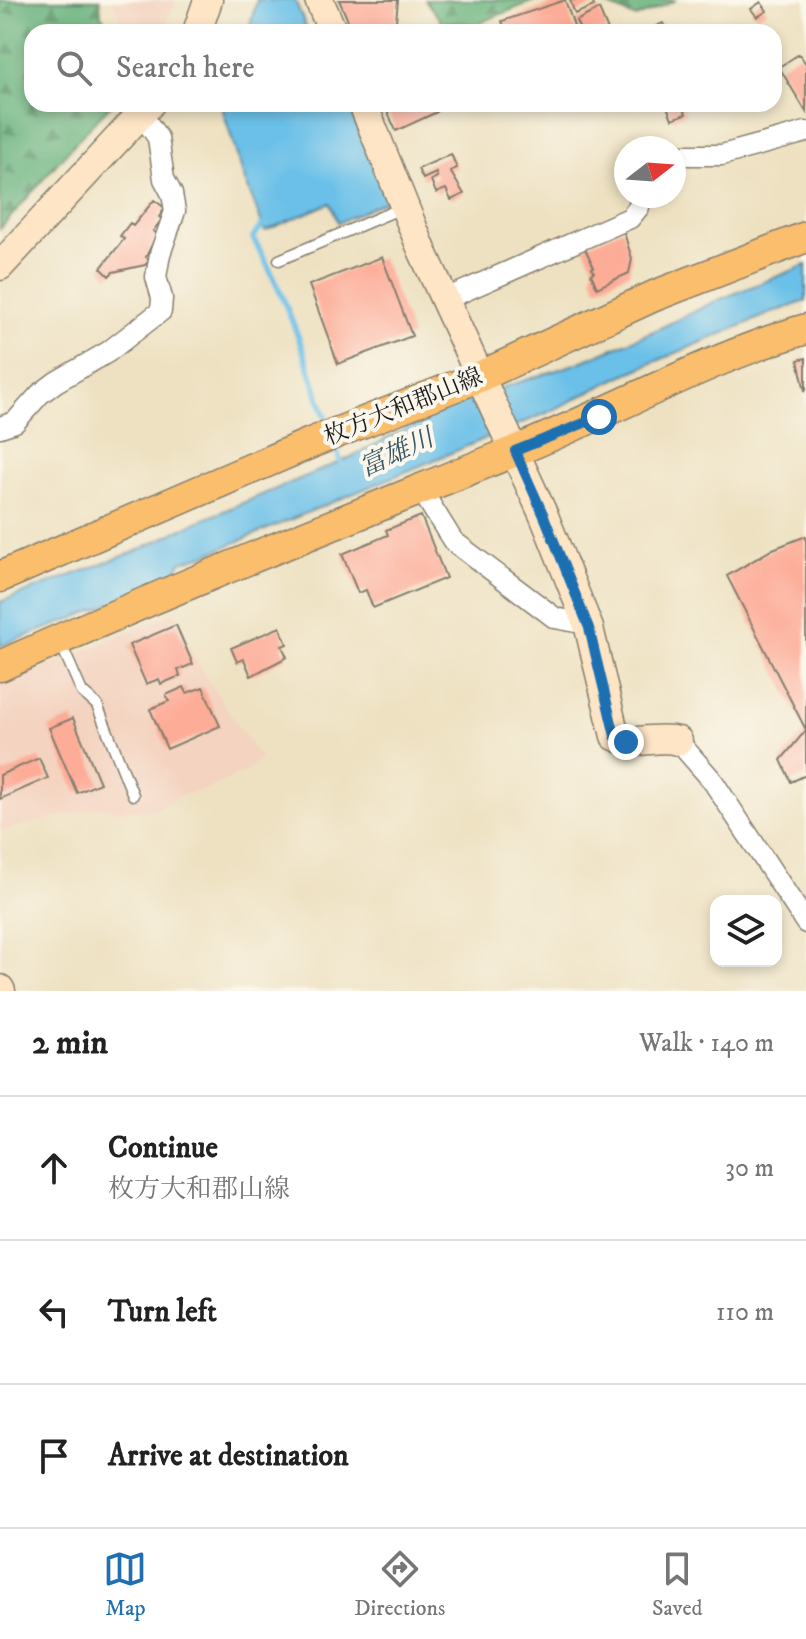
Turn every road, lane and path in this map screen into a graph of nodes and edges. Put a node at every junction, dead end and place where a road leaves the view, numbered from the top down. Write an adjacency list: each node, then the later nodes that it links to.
1 (208, 0): 3 (street)
2 (319, 0): 4 (street)
3 (200, 24)
4 (330, 24)
5 (143, 112): 14 (street)
6 (147, 112): 18 (street)
7 (366, 112): 10 (street)
8 (806, 132): 9 (street)
9 (686, 155)
10 (405, 206): 13 (lane); 15 (street)
11 (638, 208): 15 (street)
12 (806, 237): 17 (main road, 枚方大和郡山線)
13 (279, 260)
14 (0, 266)
15 (446, 299): 17 (street)
16 (806, 329): 19 (main road)
17 (481, 376): 19 (street); 21 (main road, 枚方大和郡山線)
18 (0, 427)
19 (515, 451): 20 (main road); 22 (street)
20 (420, 488): 22 (street); 23 (main road)
21 (0, 577)
22 (587, 624): 25 (street)
23 (60, 639): 24 (main road); 26 (lane)
24 (0, 666)
25 (678, 741): 27 (street)
26 (133, 795)
27 (806, 923)

